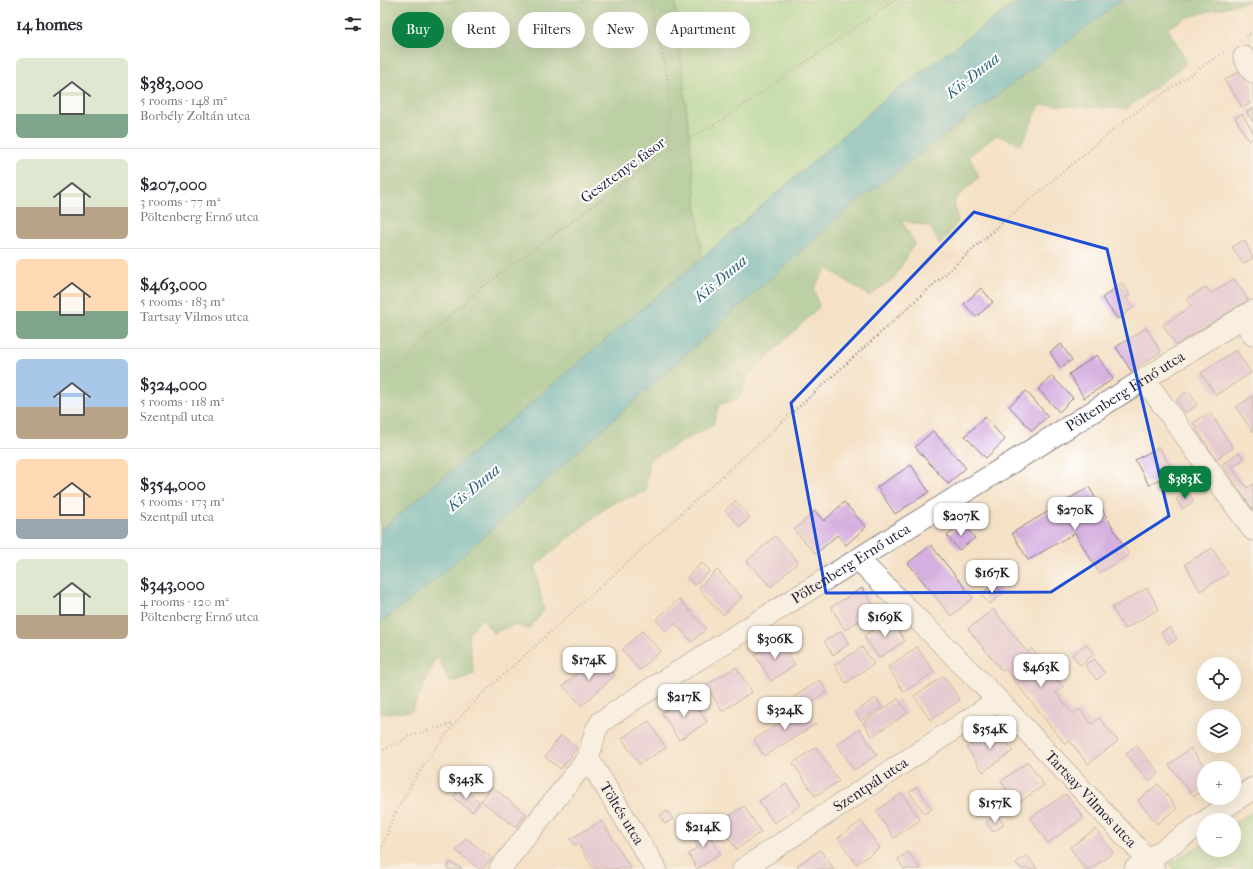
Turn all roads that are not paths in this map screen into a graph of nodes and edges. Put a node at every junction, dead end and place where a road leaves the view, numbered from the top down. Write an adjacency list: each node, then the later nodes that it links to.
1 (1247, 314): 2 (street); 3 (street, Pöltenberg Ernő utca)
2 (1253, 335)
3 (1145, 380): 4 (street); 5 (street, Pöltenberg Ernő utca)
4 (1253, 530)
5 (859, 560): 6 (street, Tartsay Vilmos utca); 7 (street, Pöltenberg Ernő utca)
6 (998, 700): 11 (street, Tartsay Vilmos utca); 14 (street, Szentpál utca)
7 (588, 758): 12 (street, Pöltenberg Ernő utca); 13 (street, Töltés utca)
8 (1253, 788): 9 (street)
9 (1217, 813)
10 (1197, 827): 11 (street)
11 (1146, 866)
12 (500, 869)
13 (656, 869)
14 (743, 869)

